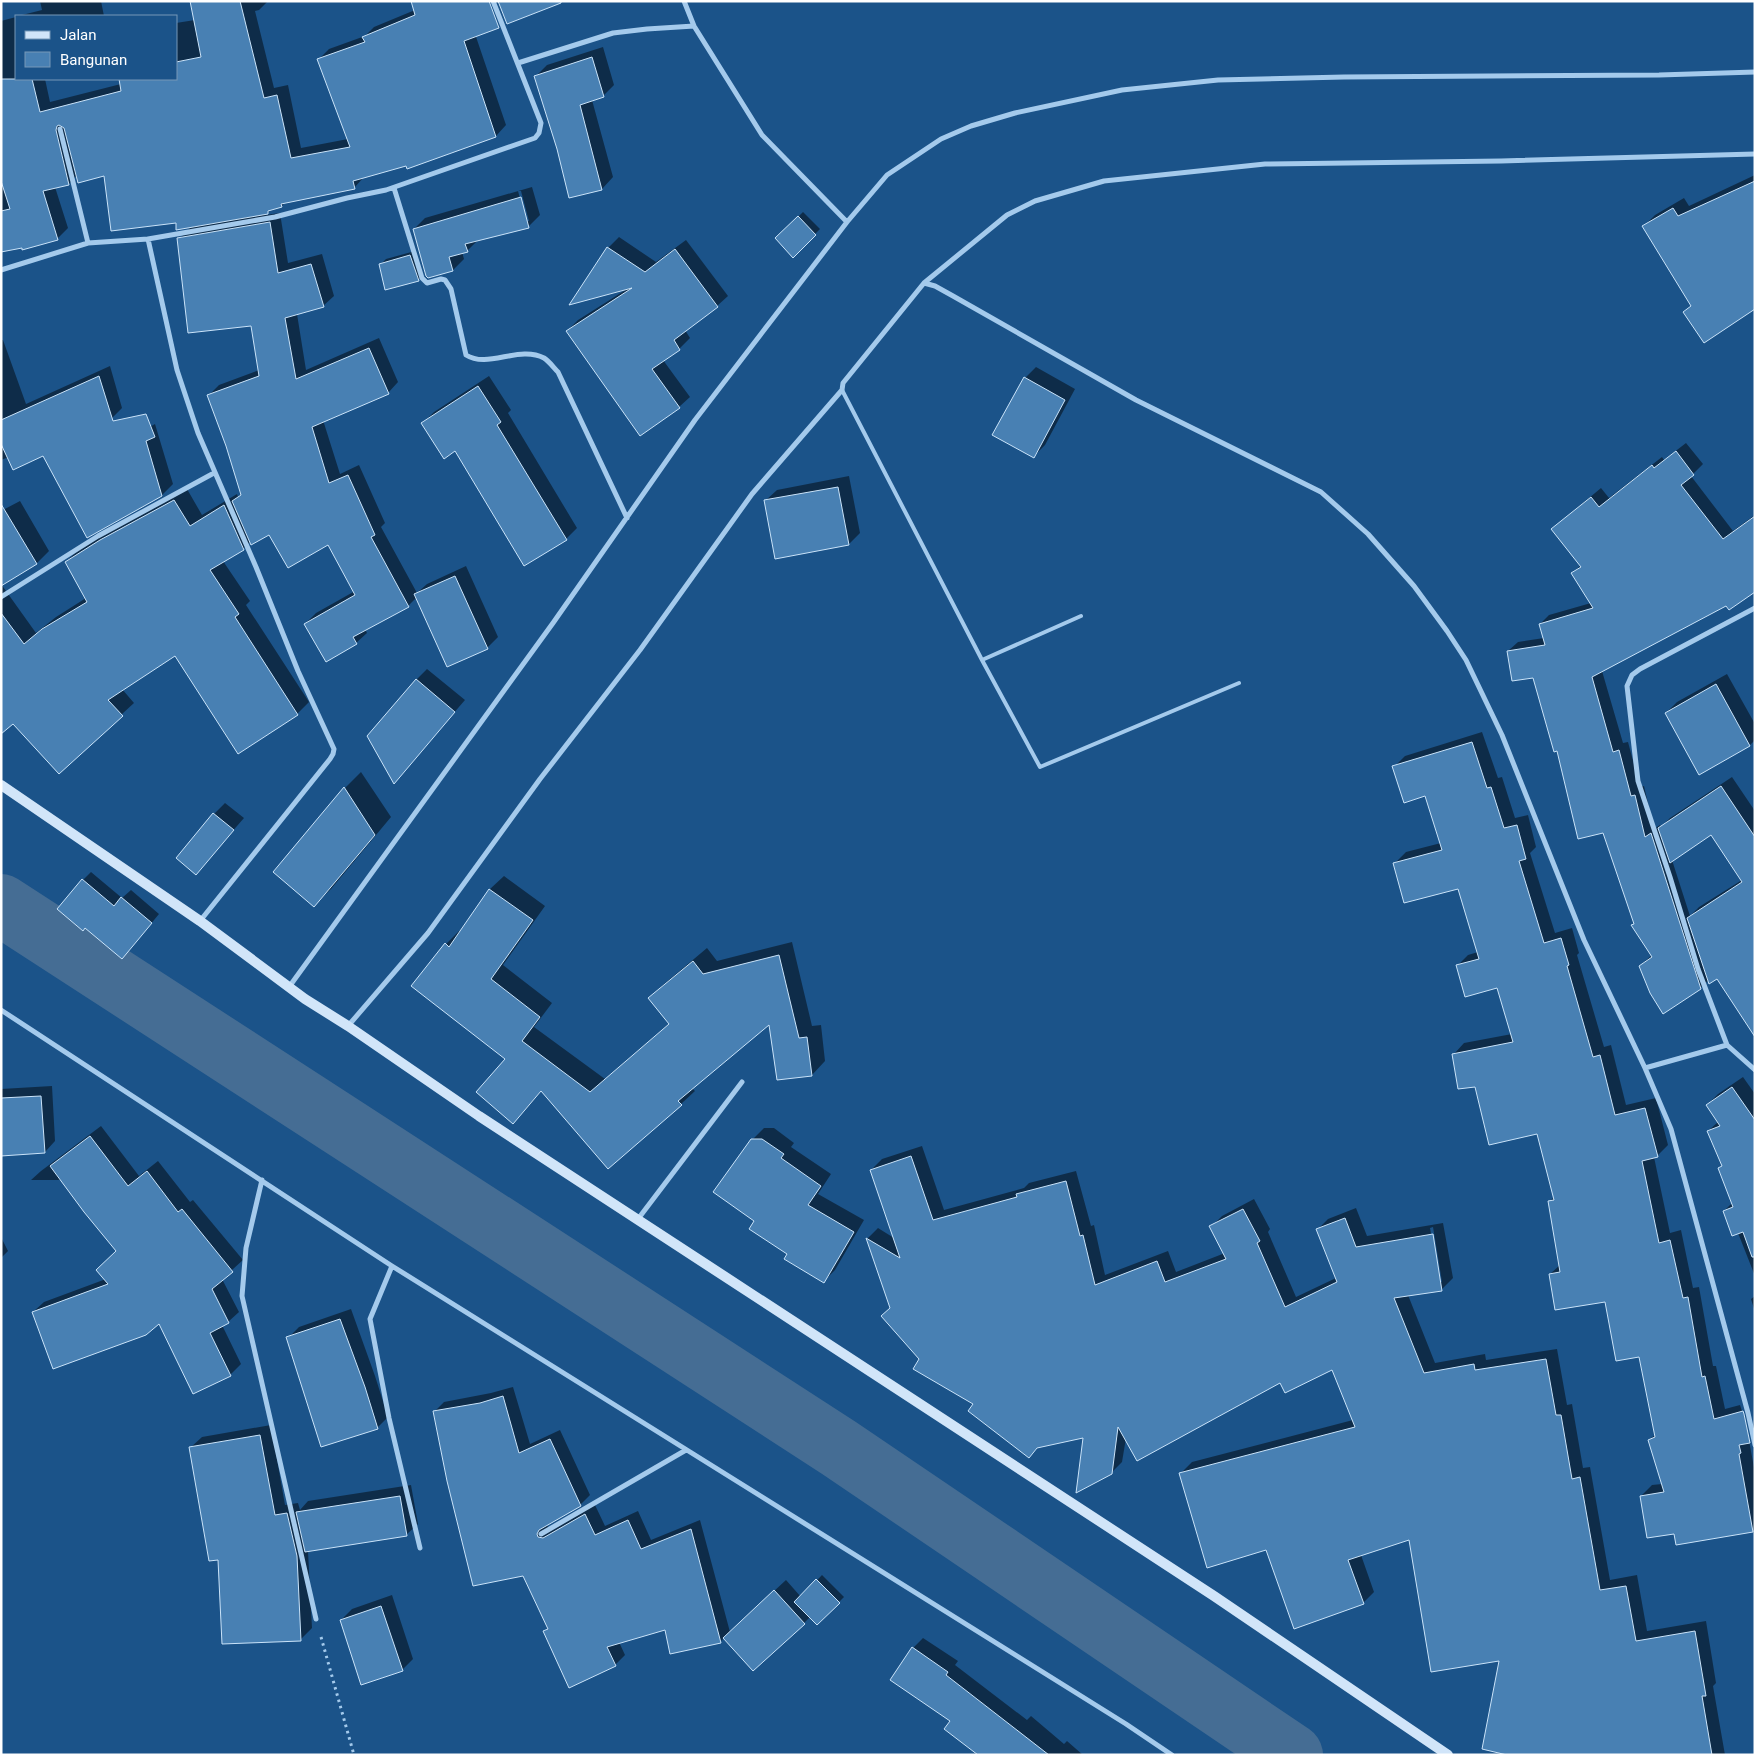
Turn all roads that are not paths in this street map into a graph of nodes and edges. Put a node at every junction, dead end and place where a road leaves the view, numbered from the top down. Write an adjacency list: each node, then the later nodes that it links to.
1 (493, 1): 4 (street)
2 (684, 1): 3 (street)
3 (694, 26): 4 (street); 9 (street)
4 (518, 63): 8 (street)
5 (1755, 72): 9 (street)
6 (60, 129): 11 (street)
7 (1755, 154): 13 (street)
8 (394, 188): 10 (street); 16 (street)
9 (847, 222): 16 (street)
10 (148, 239): 11 (street); 15 (street)
11 (88, 243): 12 (street)
12 (1, 270)
13 (924, 283): 14 (street); 28 (street)
14 (842, 390): 20 (lane); 26 (street)
15 (214, 473): 17 (street); 23 (street)
16 (627, 518): 24 (street)
17 (1, 597)
18 (1755, 608): 27 (street)
19 (1081, 616): 20 (lane)
20 (982, 660): 21 (lane)
21 (1238, 683)
22 (1, 785): 23 (street)
23 (200, 921): 24 (street)
24 (290, 986): 26 (street)
25 (1, 1010): 31 (street)
26 (348, 1026): 32 (street)
27 (1728, 1045): 28 (street); 29 (street)
28 (1645, 1068): 34 (street)
29 (1755, 1070)
30 (742, 1082): 32 (street)
31 (262, 1180): 33 (street); 38 (street)
32 (638, 1219): 40 (street)
33 (392, 1266): 35 (street); 37 (street)
34 (1755, 1445)
35 (686, 1450): 36 (street); 39 (street)
36 (541, 1534)
37 (420, 1548)
38 (316, 1619)
39 (1172, 1755)
40 (1448, 1755)

